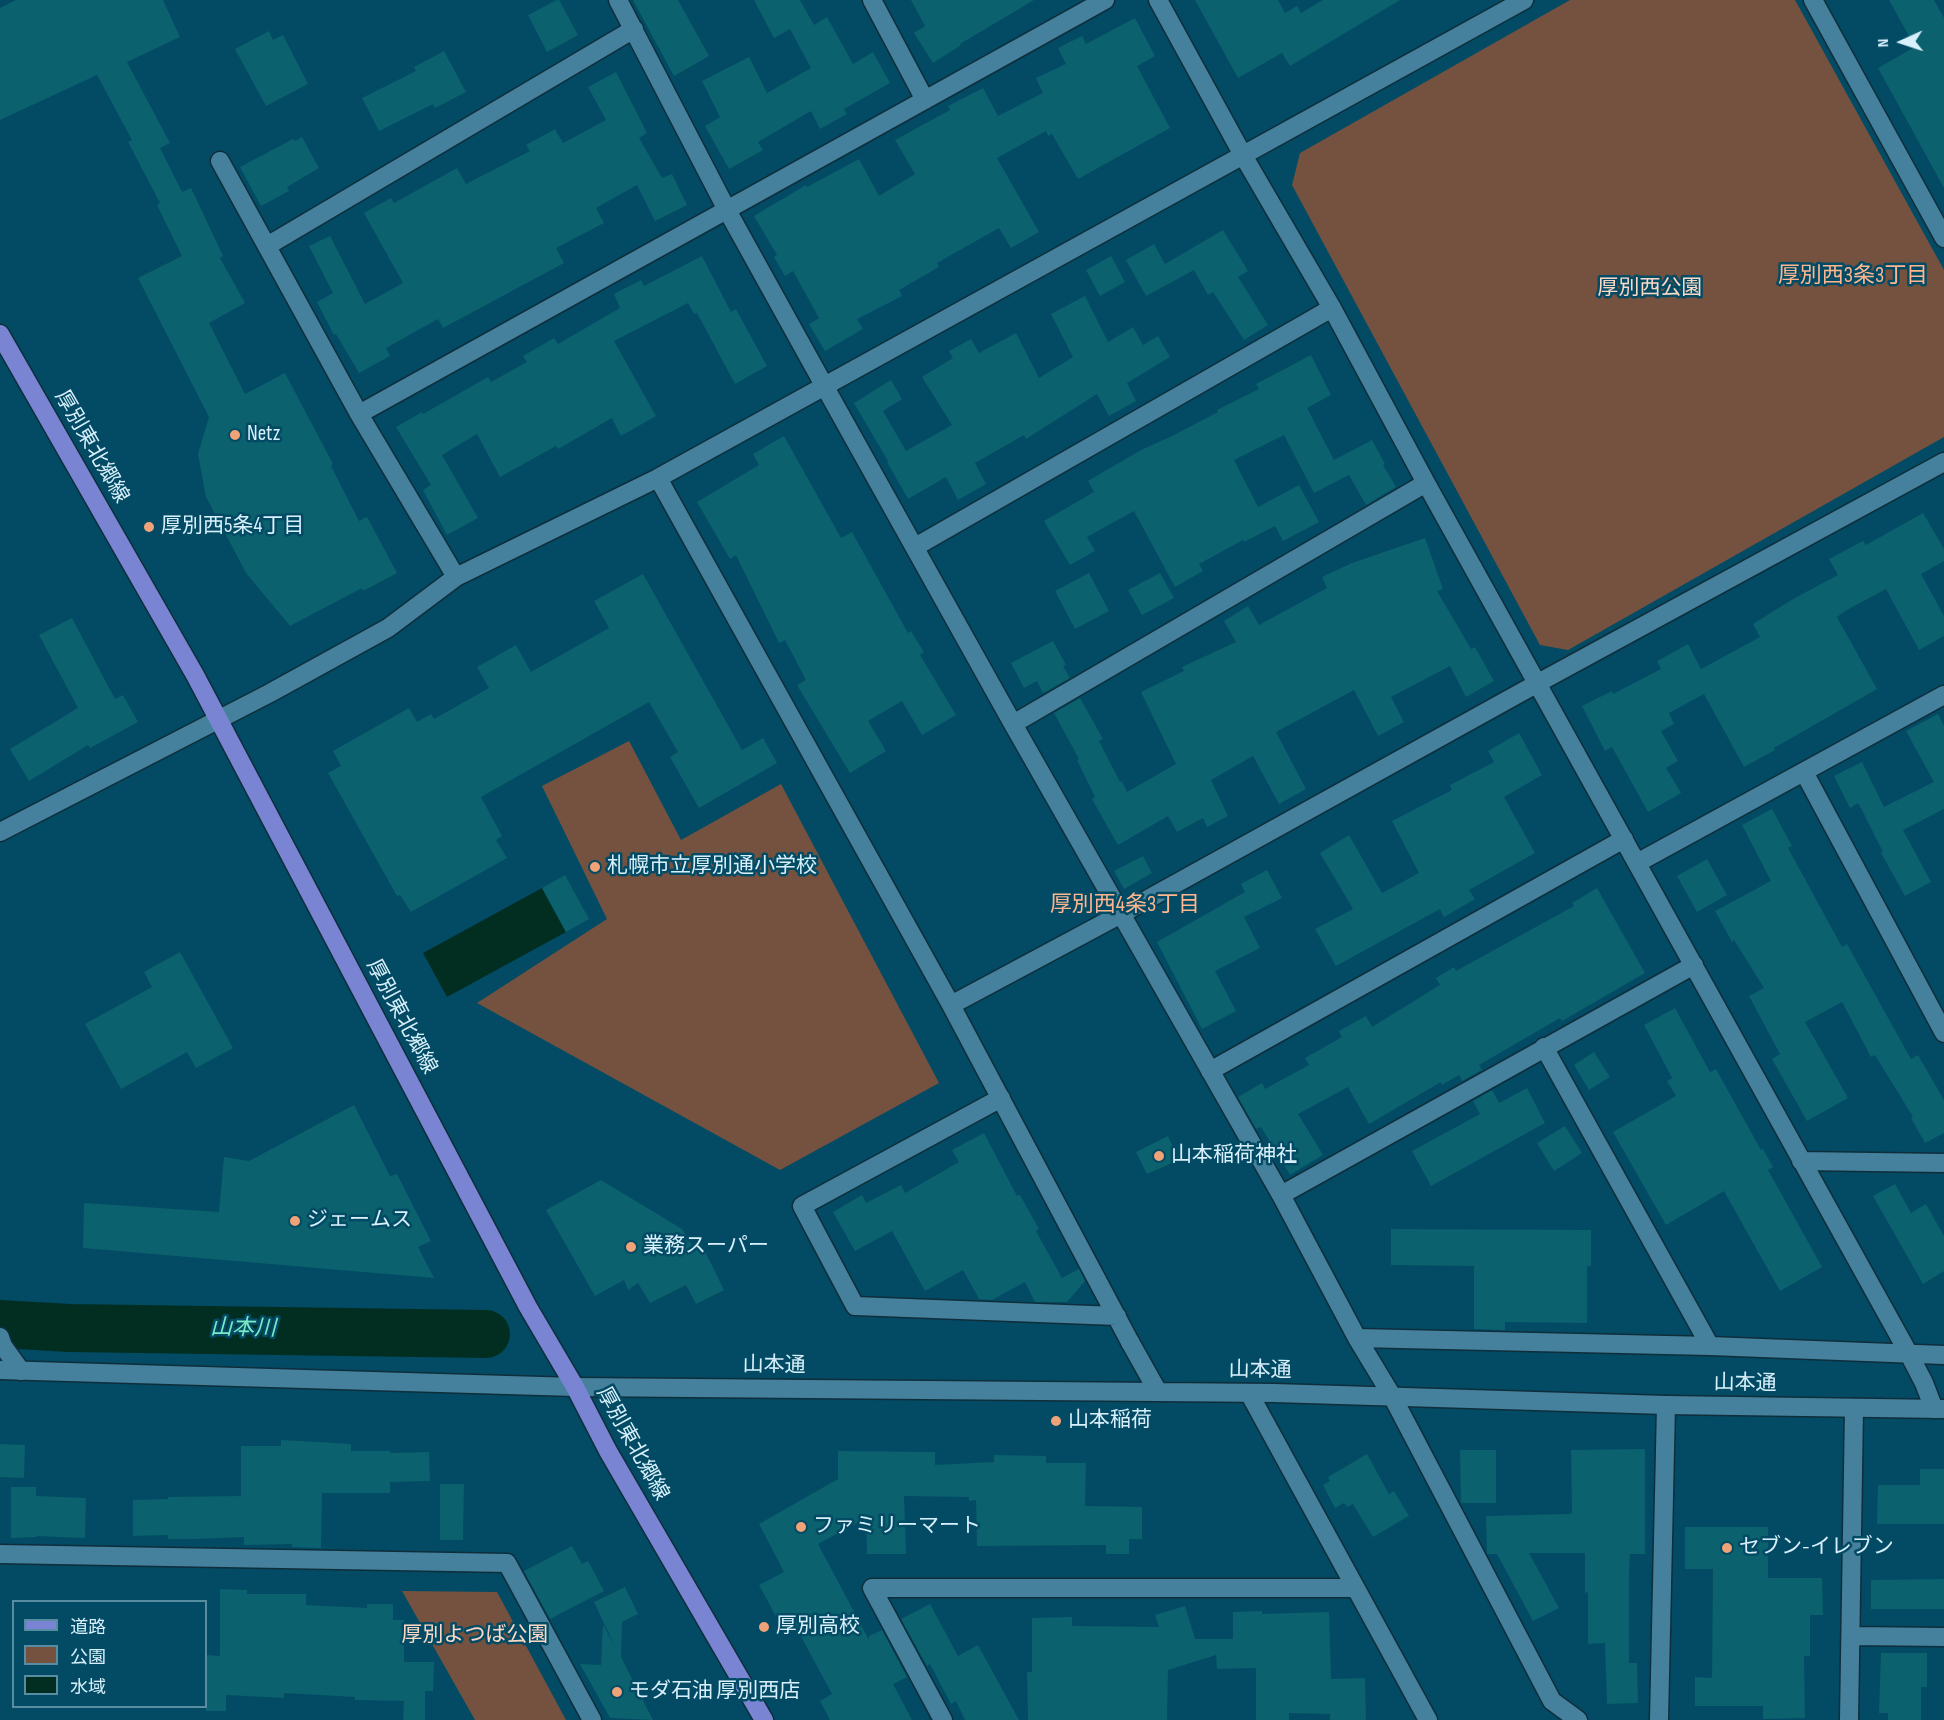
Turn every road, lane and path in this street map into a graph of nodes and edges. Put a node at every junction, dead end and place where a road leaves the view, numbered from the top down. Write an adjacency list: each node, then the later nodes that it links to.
1 (618, 0): 7 (street)
2 (872, 0): 8 (street)
3 (1105, 0): 8 (street)
4 (1158, 0): 9 (street)
5 (1524, 0): 9 (street)
6 (1813, 0): 12 (street)
7 (634, 29): 11 (street); 13 (street)
8 (925, 100): 11 (street)
9 (1244, 157): 14 (street); 16 (street)
10 (220, 161): 13 (street)
11 (727, 210): 16 (street); 17 (street)
12 (1944, 238)
13 (267, 246): 17 (street)
14 (1332, 308): 20 (street); 21 (street)
15 (0, 334): 25 (main road, 厚別東北郷線)
16 (825, 387): 19 (street); 21 (street)
17 (359, 414): 22 (street)
18 (1944, 462): 23 (street)
19 (658, 478): 22 (street); 33 (street)
20 (1426, 483): 23 (street); 26 (street)
21 (915, 547): 26 (street)
22 (456, 577): 25 (street)
23 (1538, 683): 29 (street); 31 (street)
24 (1944, 695): 27 (street)
25 (218, 720): 28 (street); 49 (main road, 厚別東北郷線)
26 (1013, 724): 31 (street)
27 (1804, 772): 30 (street); 34 (street)
28 (0, 832)
29 (1624, 839): 30 (street); 36 (street)
30 (1637, 863): 32 (street)
31 (1121, 914): 33 (street); 36 (street)
32 (1694, 965): 35 (street); 38 (street)
33 (951, 1005): 37 (street)
34 (1944, 1033)
35 (1544, 1047): 40 (street); 44 (street)
36 (1210, 1071): 40 (street)
37 (1001, 1098): 41 (street); 41 (street)
38 (1800, 1161): 39 (street); 46 (street)
39 (1944, 1163)
40 (1281, 1196): 43 (street)
41 (1117, 1316): 50 (street)
42 (2, 1342): 48 (street)
43 (1360, 1344): 44 (street); 52 (street)
44 (1710, 1346): 46 (street)
45 (1944, 1355): 46 (street)
46 (1911, 1357): 55 (street)
47 (0, 1370): 48 (street, 山本通)
48 (21, 1371): 49 (street, 山本通)
49 (574, 1387): 50 (street, 山本通); 61 (main road, 厚別東北郷線)
50 (1158, 1392): 51 (street, 山本通)
51 (1249, 1393): 52 (street, 山本通); 57 (street)
52 (1392, 1396): 53 (street, 山本通); 64 (street)
53 (1666, 1405): 54 (street, 山本通); 65 (street)
54 (1854, 1408): 55 (street, 山本通); 58 (street)
55 (1939, 1409)
56 (0, 1554): 60 (street)
57 (1354, 1588): 62 (street); 63 (street)
58 (1851, 1636): 59 (street); 66 (street)
59 (1944, 1637)
60 (592, 1720)
61 (764, 1720)
62 (943, 1720)
63 (1428, 1720)
64 (1578, 1720)
65 (1659, 1720)
66 (1849, 1720)

